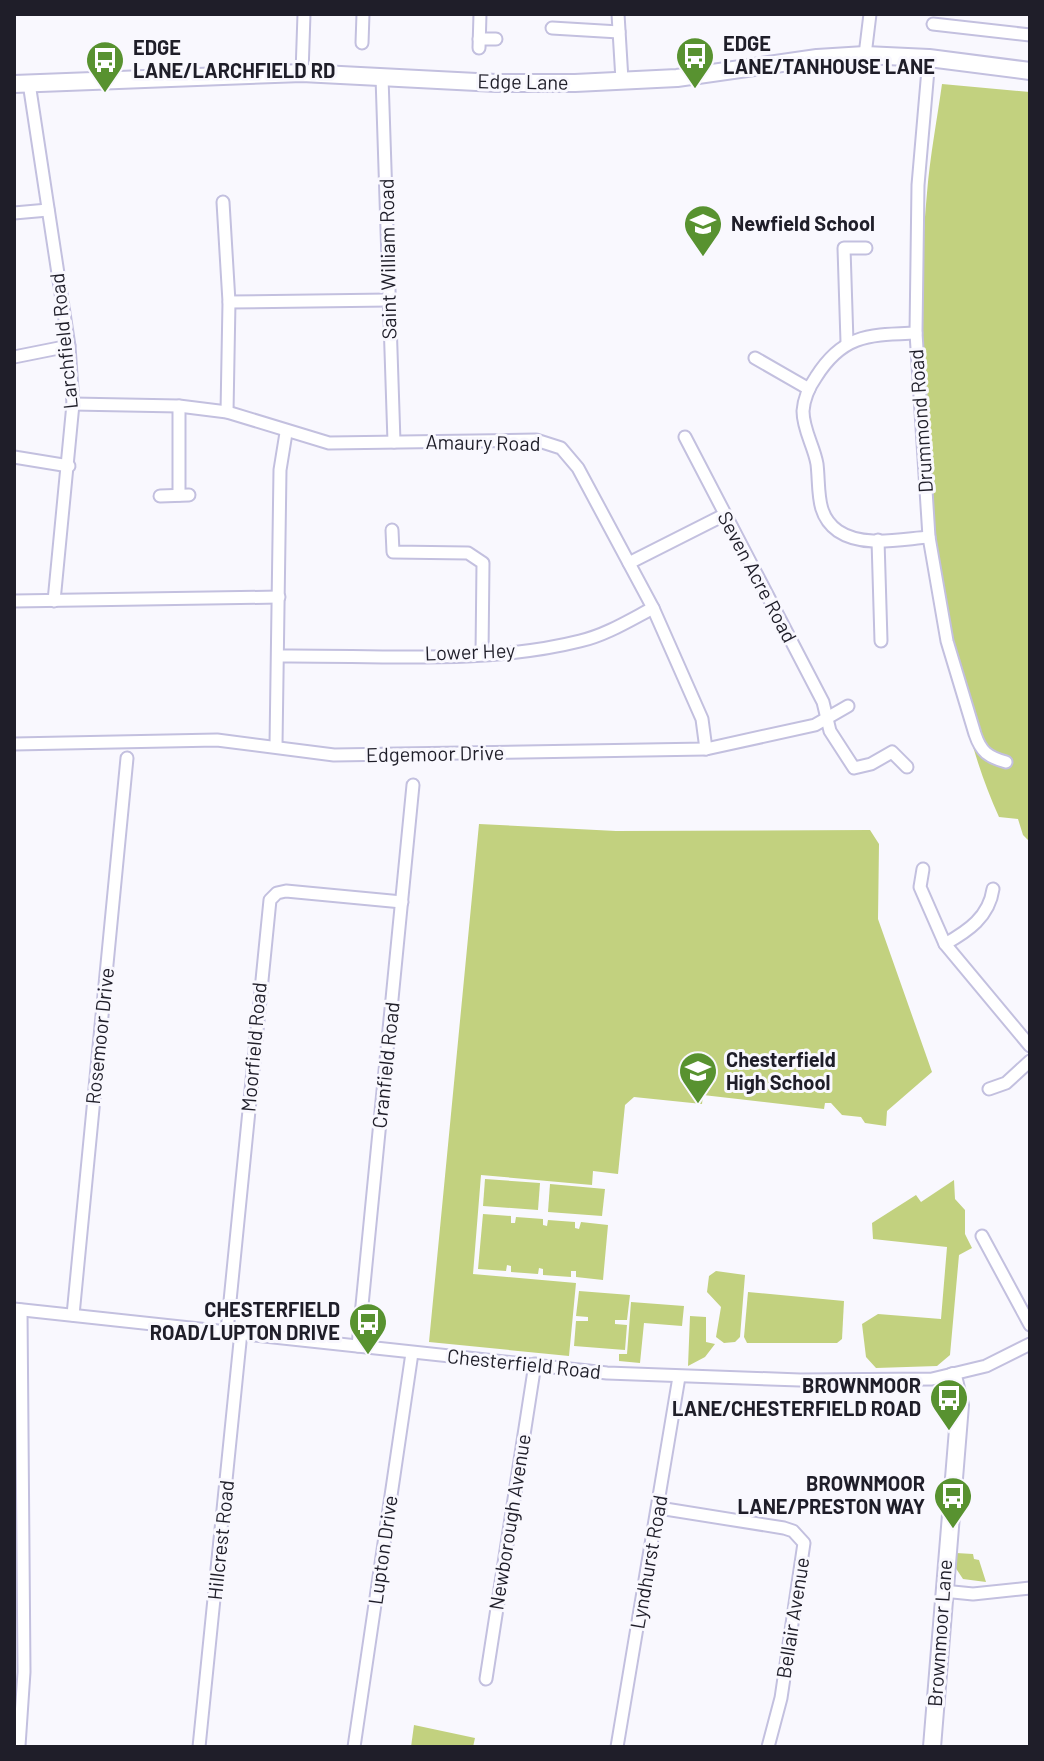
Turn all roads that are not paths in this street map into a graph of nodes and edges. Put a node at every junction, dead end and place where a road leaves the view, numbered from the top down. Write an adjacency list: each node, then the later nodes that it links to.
1 (304, 14): 15 (street)
2 (363, 14): 11 (street)
3 (480, 14): 10 (street)
4 (618, 14): 8 (street)
5 (870, 14): 12 (street)
6 (933, 24): 9 (street)
7 (552, 28): 8 (street)
8 (619, 32): 17 (street)
9 (1030, 35)
10 (496, 39)
11 (362, 43)
12 (865, 55): 13 (street, Edge Lane); 17 (street, Edge Lane)
13 (929, 58): 14 (street, Edge Lane); 25 (street, Drummond Road)
14 (1030, 71)
15 (302, 73): 16 (street, Edge Lane); 18 (street, Edge Lane)
16 (382, 77): 17 (street, Edge Lane); 23 (street, Saint William Road)
17 (622, 80)
18 (21, 83): 20 (street, Larchfield Road)
19 (223, 202): 24 (street)
20 (48, 210): 21 (street); 27 (street, Larchfield Road)
21 (14, 213)
22 (866, 248): 26 (street)
23 (389, 300): 24 (street); 36 (street, Saint William Road)
24 (229, 302): 33 (street)
25 (916, 333): 26 (street); 42 (street, Drummond Road)
26 (847, 342): 30 (street)
27 (69, 346): 28 (street); 31 (street, Larchfield Road)
28 (14, 357)
29 (755, 358): 30 (street)
30 (809, 389): 43 (street)
31 (73, 404): 32 (street, Amaury Road); 38 (street, Larchfield Road)
32 (179, 406): 33 (street, Amaury Road); 39 (street)
33 (227, 412): 34 (street, Amaury Road)
34 (286, 433): 36 (street, Amaury Road); 45 (street)
35 (685, 437): 40 (street, Seven Acre Road)
36 (394, 442): 44 (street, Amaury Road)
37 (14, 457): 38 (street)
38 (69, 466): 47 (street, Larchfield Road)
39 (160, 496)
40 (724, 515): 44 (street); 53 (street, Seven Acre Road)
41 (392, 530): 50 (street)
42 (929, 537): 43 (street); 58 (street, Drummond Road)
43 (878, 540): 49 (street)
44 (629, 563): 48 (street, Amaury Road)
45 (279, 597): 47 (street); 51 (street)
46 (14, 601): 47 (street)
47 (54, 601)
48 (653, 608): 50 (street, Lower Hey); 56 (street, Amaury Road)
49 (881, 641)
50 (482, 654): 51 (street, Lower Hey)
51 (279, 656): 55 (street)
52 (848, 706): 53 (street, Edgemoor Drive)
53 (826, 718): 56 (street, Edgemoor Drive); 59 (street, Seven Acre Road)
54 (14, 744): 55 (street, Edgemoor Drive)
55 (276, 745): 56 (street, Edgemoor Drive)
56 (706, 749)
57 (127, 758): 70 (street, Rosemoor Drive)
58 (1006, 762)
59 (907, 767)
60 (413, 785): 63 (street, Cranfield Road)
61 (923, 869): 64 (street)
62 (993, 889): 64 (street)
63 (402, 902): 72 (street, Moorfield Road); 75 (street, Cranfield Road)
64 (945, 944): 65 (street)
65 (1030, 1046)
66 (1030, 1061): 67 (street)
67 (989, 1089)
68 (982, 1236): 71 (street)
69 (17, 1310): 70 (street, Chesterfield Road); 84 (street)
70 (73, 1315): 72 (street, Chesterfield Road)
71 (1030, 1325)
72 (227, 1331): 73 (street, Chesterfield Road)
73 (241, 1332): 75 (street, Chesterfield Road); 85 (street, Hillcrest Road)
74 (1030, 1344): 78 (street, Chesterfield Road)
75 (358, 1346): 76 (street, Chesterfield Road)
76 (412, 1353): 77 (street, Chesterfield Road); 86 (street, Lupton Drive)
77 (535, 1364): 79 (street, Chesterfield Road); 83 (street, Newborough Avenue)
78 (953, 1376): 79 (street, Chesterfield Road); 82 (street, Brownmoor Lane)
79 (679, 1377): 80 (street, Lyndhurst Road)
80 (659, 1508): 87 (street, Lyndhurst Road); 88 (street, Bellair Avenue)
81 (1030, 1588): 82 (street)
82 (943, 1591): 89 (street, Brownmoor Lane)
83 (486, 1679)
84 (19, 1745)
85 (199, 1747)
86 (354, 1747)
87 (617, 1747)
88 (768, 1747)
89 (932, 1747)

